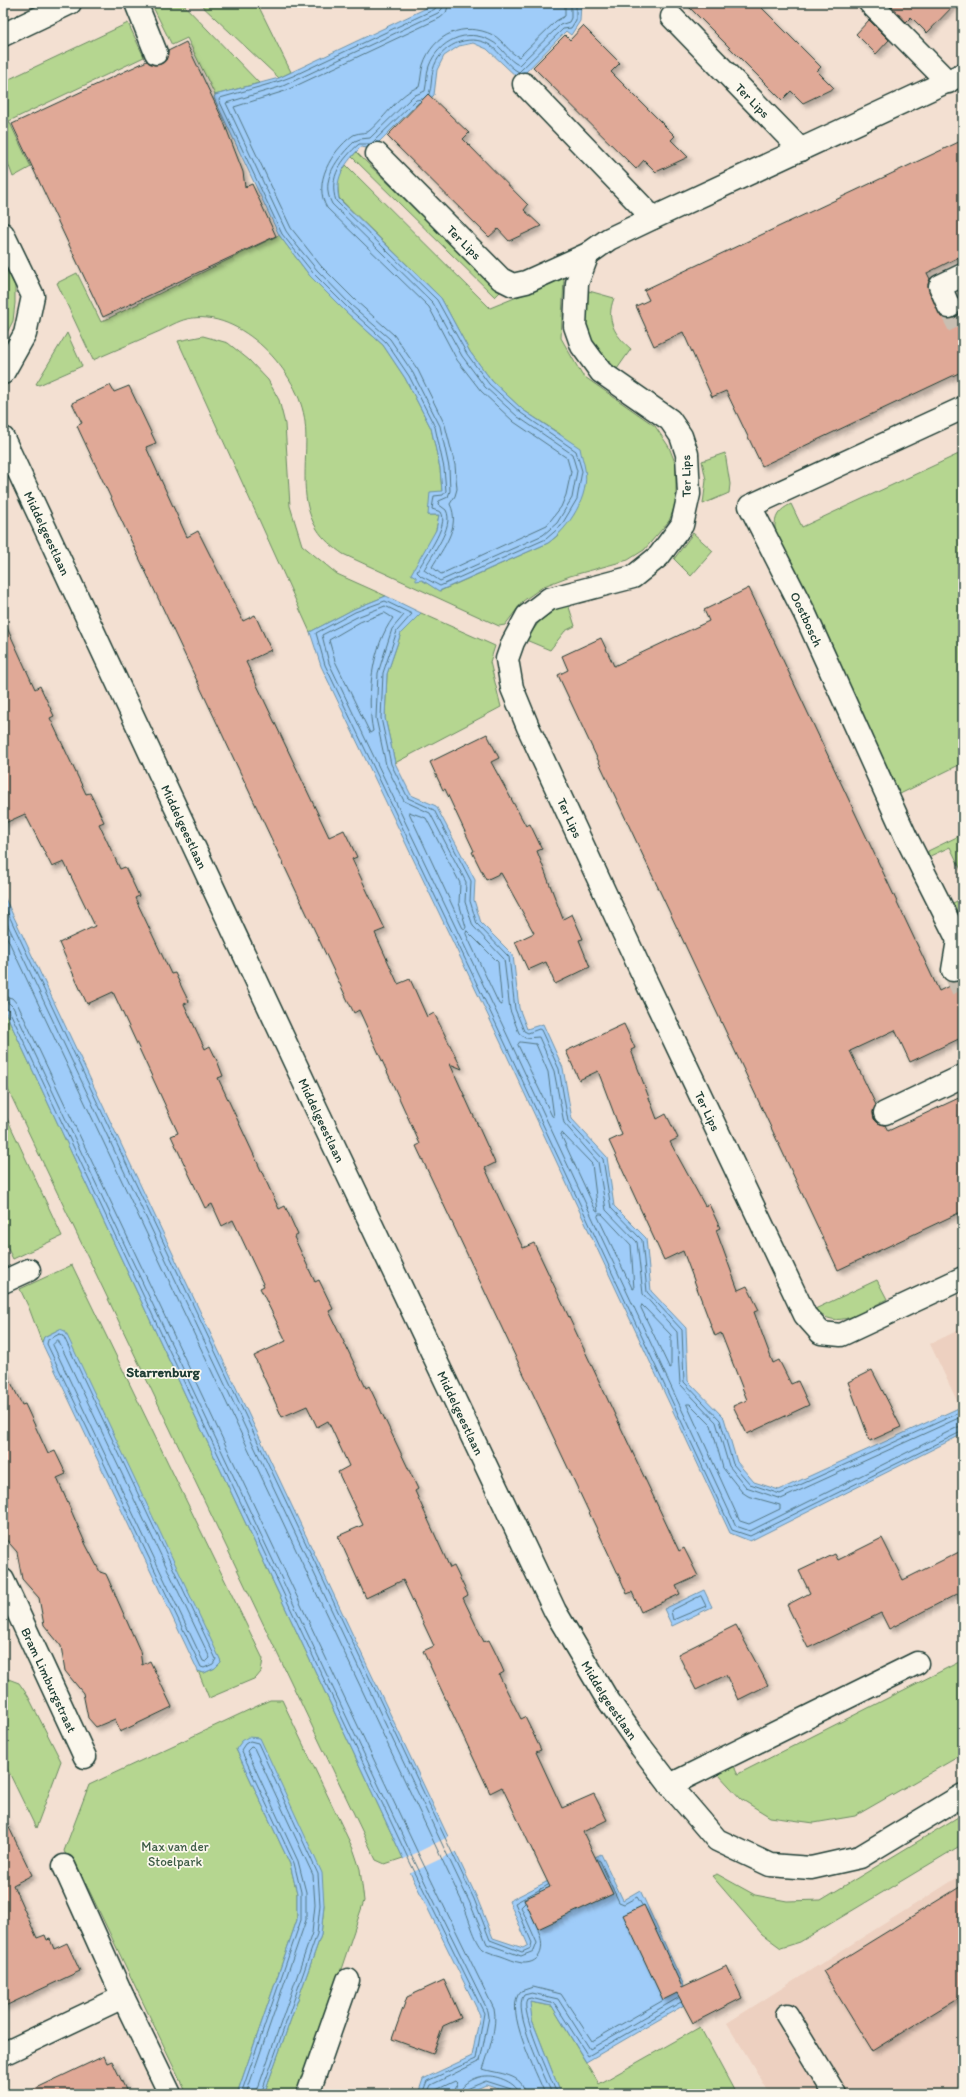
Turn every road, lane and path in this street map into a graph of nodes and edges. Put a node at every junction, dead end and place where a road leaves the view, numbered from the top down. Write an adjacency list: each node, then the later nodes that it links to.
1 (70, 3): 5 (street)
2 (136, 3): 6 (street)
3 (870, 3): 7 (street, Ter Lips)
4 (672, 17): 9 (street, Ter Lips)
5 (3, 36)
6 (156, 53)
7 (955, 78): 9 (street, Ter Lips)
8 (524, 84): 11 (street)
9 (801, 150): 11 (street, Ter Lips)
10 (377, 154): 13 (street, Ter Lips)
11 (653, 218): 13 (street, Ter Lips)
12 (3, 234): 16 (street)
13 (588, 254): 24 (street, Ter Lips)
14 (963, 275): 15 (street)
15 (949, 308)
16 (3, 373)
17 (963, 408): 19 (street, Oostbosch)
18 (3, 438): 30 (street, Middelgeestlaan)
19 (961, 939): 20 (street)
20 (953, 970)
21 (963, 1076): 22 (street)
22 (885, 1113)
23 (28, 1270): 25 (street)
24 (963, 1278)
25 (3, 1282)
26 (3, 1580): 27 (street, Bram Limburgstraat)
27 (8, 1606): 29 (street, Bram Limburgstraat)
28 (917, 1663): 30 (street)
29 (86, 1757)
30 (670, 1785): 31 (street, Middelgeestlaan)
31 (963, 1795)
32 (64, 1866): 34 (street)
33 (348, 1980): 38 (street)
34 (123, 1997): 36 (street); 37 (street)
35 (787, 2015): 39 (street)
36 (3, 2054)
37 (170, 2094)
38 (308, 2094)
39 (834, 2094)

